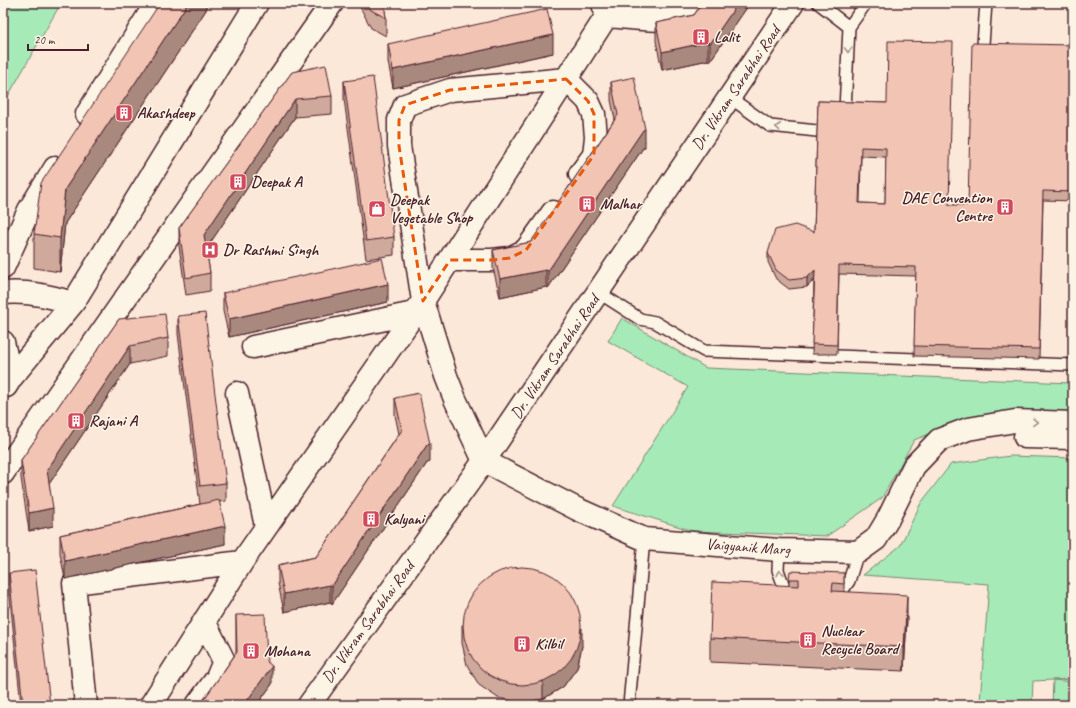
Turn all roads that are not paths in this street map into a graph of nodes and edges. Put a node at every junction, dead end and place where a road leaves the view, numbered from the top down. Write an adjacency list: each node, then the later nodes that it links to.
1 (156, 3): 15 (street)
2 (256, 3): 22 (street)
3 (332, 3): 33 (street)
4 (697, 3): 9 (street)
5 (793, 3): 13 (street, Dr. Vikram Sarabhai Road)
6 (818, 3): 10 (lane)
7 (866, 3): 10 (lane)
8 (986, 3): 11 (lane)
9 (608, 7): 12 (street)
10 (849, 26): 14 (lane, one-way to 14)
11 (981, 64)
12 (566, 79): 18 (street); 18 (street); 23 (street)
13 (729, 97): 16 (lane, one-way to 13); 20 (street, Dr. Vikram Sarabhai Road)
14 (845, 110)
15 (78, 130)
16 (817, 131)
17 (66, 150): 19 (street)
18 (450, 260): 23 (street)
19 (3, 268)
20 (598, 292): 26 (lane); 32 (street, Dr. Vikram Sarabhai Road)
21 (3, 293): 22 (street)
22 (73, 303): 27 (street)
23 (419, 307): 25 (street); 32 (street); 34 (street)
24 (3, 342): 27 (street)
25 (253, 347)
26 (1073, 365)
27 (7, 384)
28 (237, 393): 34 (street)
29 (1073, 423): 30 (street, one-way to 29)
30 (968, 429): 31 (street); 37 (street)
31 (1073, 438)
32 (484, 461): 35 (street, Vaigyanik Marg); 45 (street, Dr. Vikram Sarabhai Road)
33 (3, 473)
34 (266, 526): 38 (street)
35 (644, 539): 36 (street, Vaigyanik Marg); 46 (lane)
36 (779, 550): 37 (street, Vaigyanik Marg); 39 (lane, one-way to 36)
37 (858, 552): 40 (lane)
38 (242, 562): 41 (street); 42 (street)
39 (801, 594)
40 (824, 595)
41 (204, 621): 43 (street); 44 (street)
42 (86, 705)
43 (151, 705)
44 (197, 705)
45 (309, 705)
46 (629, 705)

